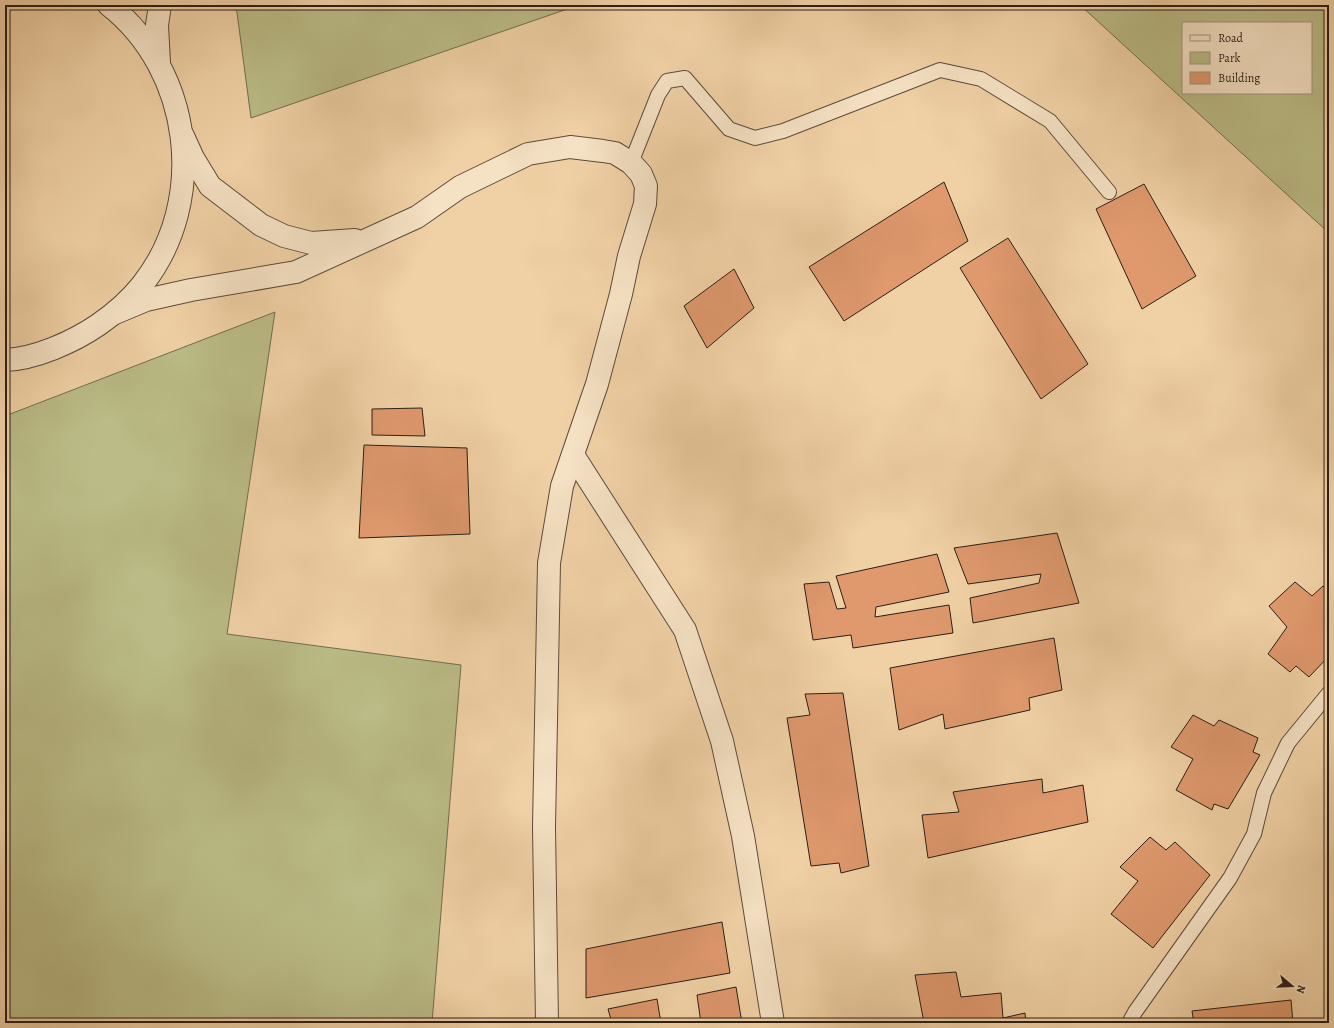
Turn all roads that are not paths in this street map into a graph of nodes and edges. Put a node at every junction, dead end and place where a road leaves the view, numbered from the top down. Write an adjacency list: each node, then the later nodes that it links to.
1 (108, 5): 3 (street)
2 (160, 5): 3 (street)
3 (159, 63): 4 (street)
4 (183, 136): 7 (street); 8 (street)
5 (631, 163): 6 (lane); 7 (street); 10 (street)
6 (1109, 192)
7 (366, 239): 8 (street)
8 (115, 313): 9 (street)
9 (6, 361)
10 (573, 455): 12 (street); 13 (street)
11 (1329, 693): 14 (lane)
12 (547, 1023)
13 (773, 1023)
14 (1129, 1023)

